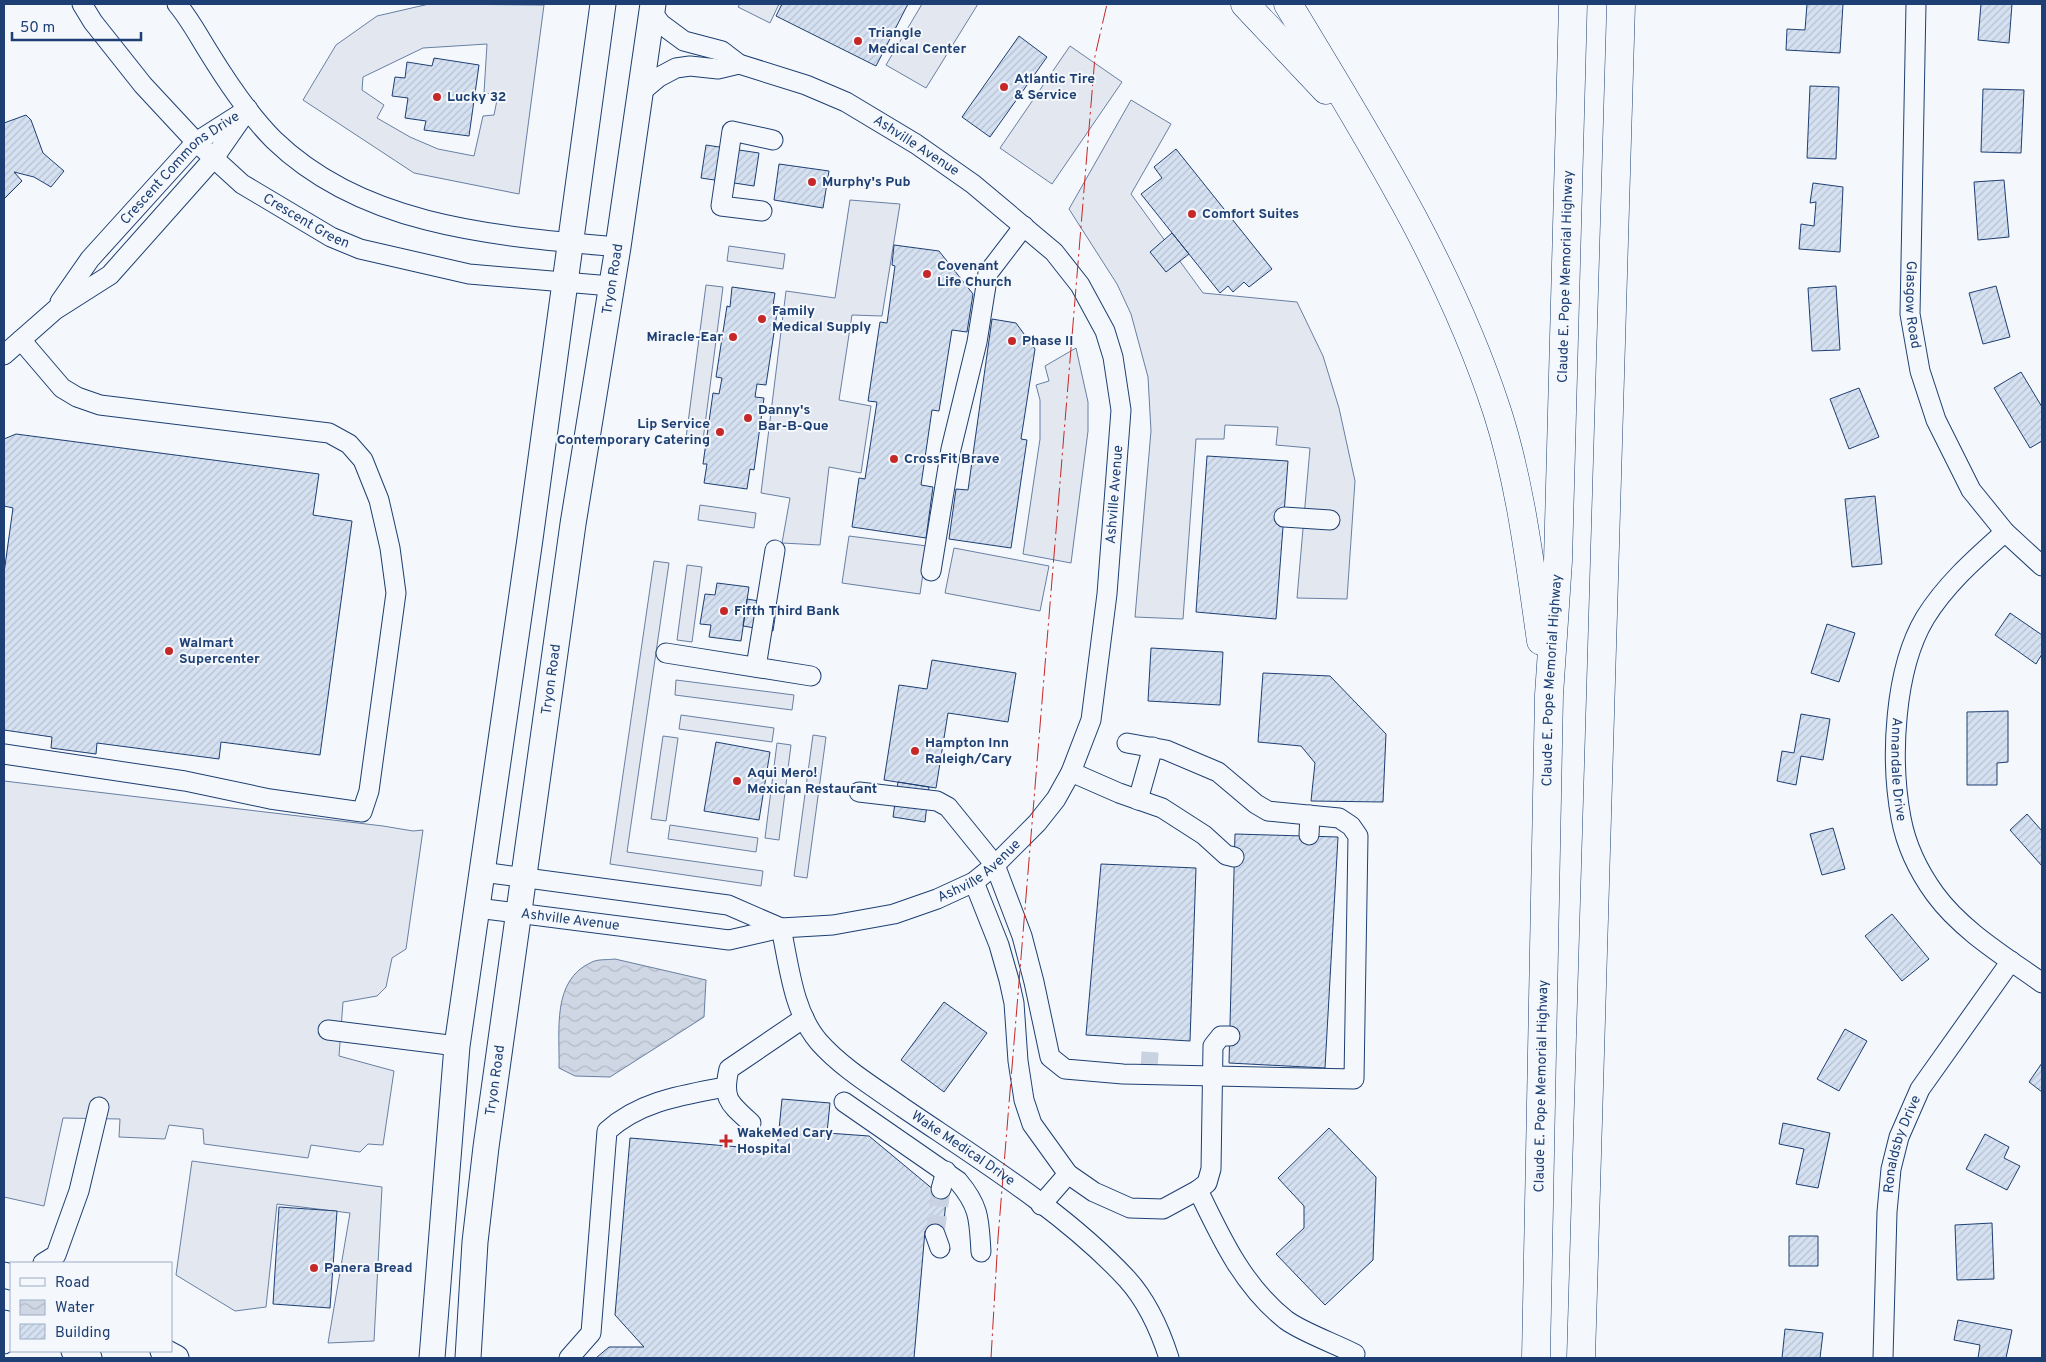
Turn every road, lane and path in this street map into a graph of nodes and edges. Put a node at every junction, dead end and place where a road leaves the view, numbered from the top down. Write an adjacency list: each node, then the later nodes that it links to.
1 (82, 4): 15 (street, Crescent Green)
2 (177, 4): 12 (street)
3 (603, 4): 19 (main road)
4 (1245, 4): 13 (highway)
5 (1288, 4): 13 (highway)
6 (1573, 4): 35 (highway, Claude E. Pope Memorial Highway)
7 (1621, 4): 84 (highway)
8 (1916, 4): 28 (street, Glasgow Road)
9 (652, 8): 10 (street, Ashville Avenue); 11 (main road, Tryon Road)
10 (739, 64): 11 (street, Ashville Avenue); 18 (street, Ashville Avenue)
11 (641, 92): 20 (main road, Tryon Road)
12 (248, 109): 15 (street, Crescent Commons Drive); 16 (street, Crescent Commons Drive); 19 (street)
13 (1368, 136): 35 (highway)
14 (773, 140): 17 (street)
15 (196, 142): 16 (street, Crescent Green); 23 (street, Crescent Commons Drive)
16 (214, 158): 21 (street, Crescent Green); 23 (street, Crescent Commons Drive)
17 (762, 212)
18 (1024, 226): 31 (street); 39 (street, Ashville Avenue)
19 (570, 242): 20 (street); 21 (main road)
20 (618, 247): 22 (main road, Tryon Road)
21 (565, 282): 22 (street, Crescent Green); 46 (main road)
22 (611, 286): 47 (main road, Tryon Road)
23 (55, 310): 24 (street, Crescent Commons Drive)
24 (21, 340): 25 (street, Crescent Commons Drive); 38 (street)
25 (4, 355)
26 (1284, 516): 27 (street)
27 (1330, 520)
28 (2005, 532): 30 (street, Glasgow Road); 54 (street, Annandale Drive)
29 (775, 550): 33 (street)
30 (2042, 566)
31 (931, 571)
32 (666, 653): 33 (street)
33 (756, 667): 34 (street)
34 (811, 676)
35 (1549, 695): 83 (highway, Claude E. Pope Memorial Highway)
36 (1127, 743): 37 (street)
37 (1153, 747): 41 (street); 42 (street)
38 (4, 754)
39 (1071, 772): 41 (street); 45 (street, Ashville Avenue)
40 (859, 792): 45 (street)
41 (1138, 800): 44 (street)
42 (1310, 815): 43 (street); 62 (street)
43 (1309, 835)
44 (1234, 857)
45 (995, 865): 48 (street, Ashville Avenue); 52 (street)
46 (482, 872): 47 (street, Ashville Avenue); 49 (main road)
47 (523, 879): 50 (main road, Tryon Road); 51 (street, Ashville Avenue)
48 (974, 882): 51 (street, Ashville Avenue); 53 (street)
49 (477, 908): 50 (street, Ashville Avenue); 59 (main road)
50 (520, 913): 51 (street, Ashville Avenue); 80 (main road, Tryon Road)
51 (781, 928): 56 (street, Wake Medical Drive)
52 (1022, 936): 53 (street); 61 (street)
53 (1000, 945): 68 (street)
54 (2011, 961): 55 (street, Annandale Drive); 85 (street, Ronaldsby Drive)
55 (2042, 983)
56 (804, 1018): 63 (street); 71 (street, Wake Medical Drive)
57 (328, 1030): 59 (street)
58 (1230, 1036): 62 (street)
59 (457, 1046): 79 (main road)
60 (1156, 1066): 61 (street); 61 (street); 62 (street)
61 (1123, 1074)
62 (1211, 1076): 70 (street)
63 (725, 1087): 66 (street); 81 (street)
64 (844, 1102): 67 (street)
65 (99, 1107): 73 (street)
66 (751, 1123)
67 (946, 1171): 69 (street); 72 (street)
68 (1068, 1174): 70 (street); 71 (street)
69 (941, 1189)
70 (1198, 1190): 76 (street)
71 (1041, 1205): 82 (street, Wake Medical Drive)
72 (981, 1252)
73 (53, 1260)
74 (76, 1352): 77 (main road)
75 (165, 1352): 78 (main road)
76 (1355, 1354)
77 (89, 1358)
78 (176, 1358)
79 (432, 1358)
80 (468, 1358)
81 (569, 1358)
82 (1169, 1358)
83 (1536, 1358)
84 (1581, 1358)
85 (1883, 1358)

